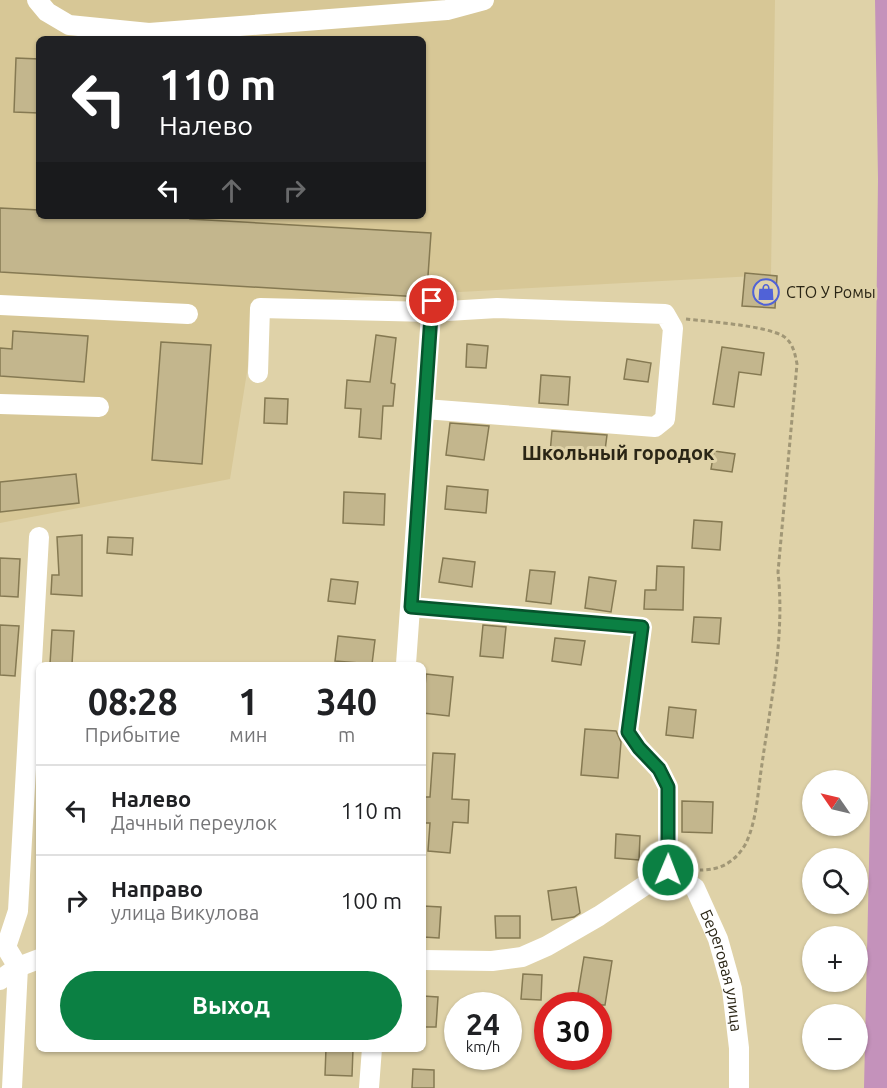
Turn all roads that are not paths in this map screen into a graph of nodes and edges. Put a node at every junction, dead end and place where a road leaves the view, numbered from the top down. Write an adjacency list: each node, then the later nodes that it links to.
1 (37, 0): 2 (street)
2 (484, 0)
3 (0, 305): 5 (street)
4 (432, 307): 6 (street); 9 (street); 9 (street)
5 (188, 314)
6 (258, 373)
7 (0, 404): 8 (street)
8 (99, 407)
9 (425, 408): 11 (street)
10 (39, 537): 14 (street)
11 (411, 607): 12 (street); 13 (street)
12 (406, 662)
13 (668, 870): 16 (street); 22 (street, Береговая улица)
14 (3, 945): 17 (street)
15 (36, 960): 17 (street)
16 (426, 960)
17 (18, 967): 18 (street); 20 (street)
18 (0, 980)
19 (372, 1052): 21 (street)
20 (12, 1088)
21 (369, 1088)
22 (739, 1088)

